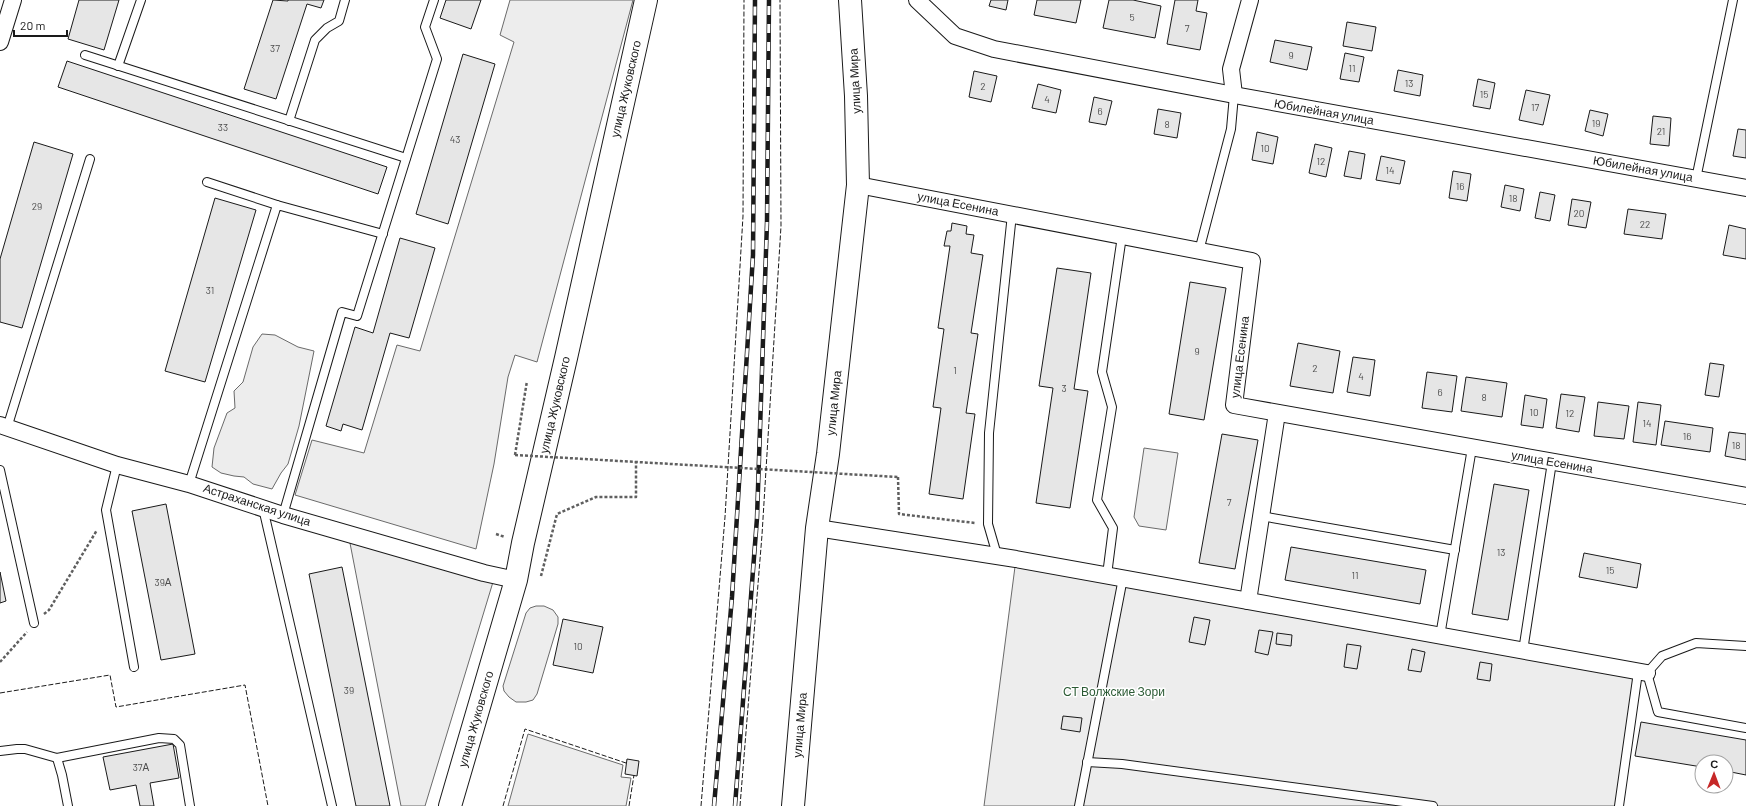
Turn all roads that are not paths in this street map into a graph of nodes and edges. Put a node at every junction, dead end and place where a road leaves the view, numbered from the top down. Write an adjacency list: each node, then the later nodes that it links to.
1 (13, 0): 10 (street)
2 (141, 0): 12 (lane)
3 (345, 0): 14 (lane)
4 (434, 0): 15 (lane)
5 (646, 0): 42 (main road, улица Жуковского)
6 (850, 0): 19 (main road, улица Мира)
7 (917, 0): 13 (street, Юбилейная улица)
8 (1250, 0): 13 (street)
9 (1733, 0): 17 (lane)
10 (0, 42)
11 (85, 55): 12 (lane)
12 (118, 66): 14 (lane)
13 (1234, 95): 17 (street, Юбилейная улица); 25 (lane)
14 (289, 121): 15 (lane)
15 (406, 158): 23 (lane)
16 (90, 159): 27 (lane)
17 (1696, 179): 20 (street, Юбилейная улица)
18 (208, 182): 21 (lane)
19 (858, 185): 22 (street, улица Есенина); 37 (main road, улица Мира)
20 (1746, 188)
21 (277, 205): 23 (lane); 32 (lane)
22 (1012, 214): 24 (street, улица Есенина); 39 (lane)
23 (382, 234): 35 (lane)
24 (1122, 236): 25 (street, улица Есенина); 40 (lane)
25 (1198, 251): 26 (street, улица Есенина)
26 (1277, 413): 28 (street, улица Есенина); 36 (street)
27 (4, 427): 30 (street, Астраханская улица)
28 (1472, 448): 29 (street, улица Есенина); 38 (lane)
29 (1552, 462): 33 (street, улица Есенина); 47 (lane)
30 (117, 465): 32 (street, Астраханская улица); 48 (lane)
31 (0, 470): 44 (lane)
32 (189, 484): 34 (street, Астраханская улица)
33 (1746, 496)
34 (262, 507): 35 (street, Астраханская улица); 56 (lane)
35 (283, 515): 42 (street, Астраханская улица)
36 (1261, 516): 38 (lane); 43 (street)
37 (817, 528): 39 (street); 58 (main road, улица Мира)
38 (1455, 550): 45 (lane)
39 (998, 555): 40 (street)
40 (1107, 575): 41 (street)
41 (1123, 578): 43 (street); 53 (lane)
42 (516, 580): 57 (main road, улица Жуковского)
43 (1248, 601): 45 (street)
44 (34, 623)
45 (1440, 636): 47 (street)
46 (1746, 646): 49 (lane)
47 (1523, 651): 49 (street)
48 (134, 667)
49 (1642, 672): 50 (lane); 61 (lane)
50 (1746, 728)
51 (0, 751): 52 (lane)
52 (57, 758): 54 (lane); 55 (lane)
53 (1086, 762): 59 (lane); 60 (lane)
54 (68, 806)
55 (190, 806)
56 (332, 806)
57 (450, 806)
58 (793, 806)
59 (1079, 806)
60 (1433, 806)
61 (1619, 806)

